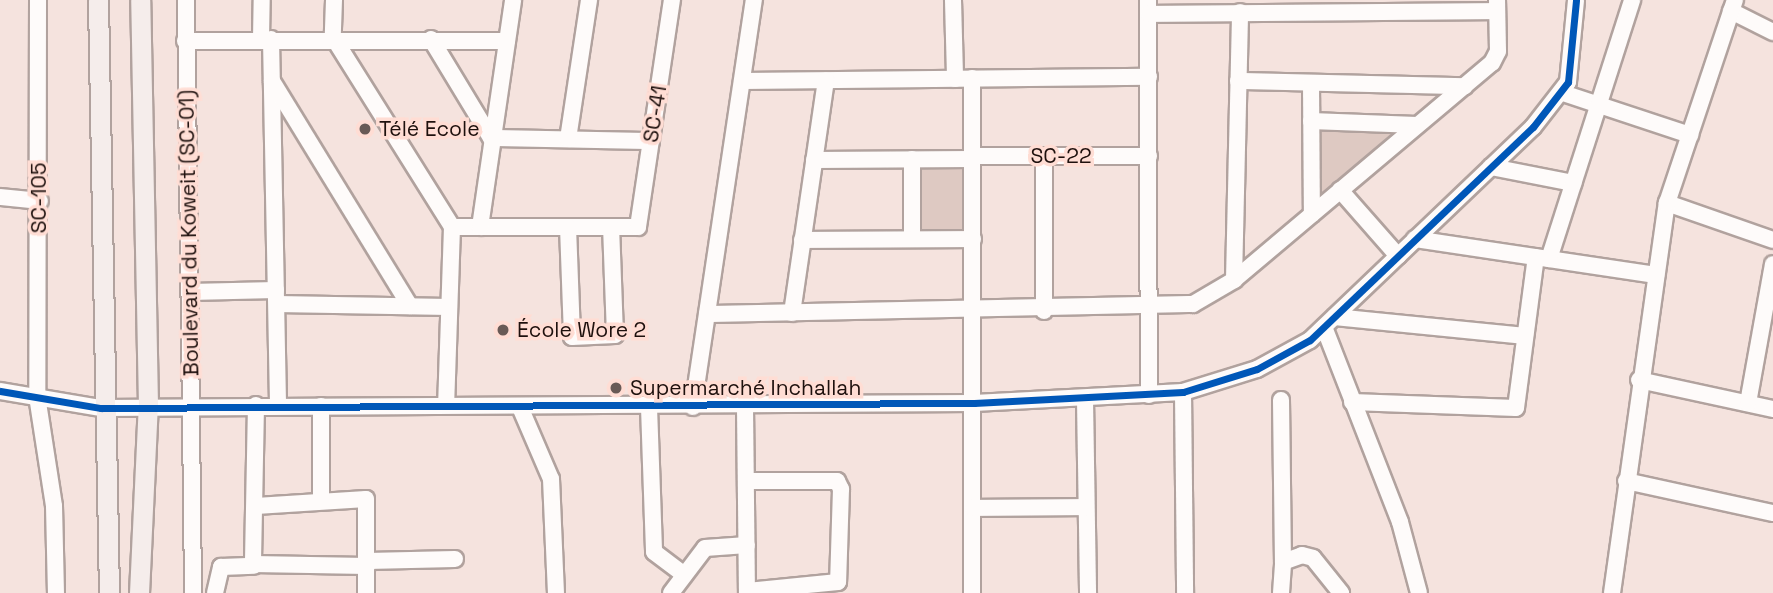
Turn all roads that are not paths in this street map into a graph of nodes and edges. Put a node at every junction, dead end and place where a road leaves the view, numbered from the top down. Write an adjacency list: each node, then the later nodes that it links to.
1 (38, 0): 51 (street, SC-105)
2 (98, 0): 100 (main road)
3 (140, 0): 90 (main road)
4 (186, 0): 24 (street, Boulevard du Koweit (SC-01))
5 (262, 0): 21 (street)
6 (334, 0): 20 (street)
7 (513, 0): 23 (street)
8 (589, 0): 40 (street)
9 (672, 0): 41 (street, SC-41)
10 (754, 0): 30 (street)
11 (953, 0): 27 (street)
12 (1576, 0): 34 (street)
13 (1632, 0): 35 (street)
14 (1733, 5): 19 (street); 38 (street)
15 (1497, 6): 17 (street); 33 (street)
16 (1149, 7): 18 (street); 25 (street)
17 (1334, 7): 18 (street)
18 (1240, 12): 31 (street)
19 (1773, 32)
20 (333, 37): 21 (street); 22 (street); 54 (street)
21 (266, 39): 24 (street); 29 (street)
22 (431, 39): 23 (street); 39 (street)
23 (507, 40): 39 (street)
24 (185, 41): 68 (street, Boulevard du Koweit (SC-01))
25 (1149, 76): 26 (street); 43 (street)
26 (972, 78): 27 (street); 44 (street)
27 (955, 79): 28 (street)
28 (826, 80): 30 (street); 46 (street)
29 (272, 81): 69 (street); 70 (street)
30 (742, 81): 77 (street)
31 (1238, 81): 32 (street); 67 (street)
32 (1311, 83): 33 (street); 36 (street)
33 (1465, 86): 37 (street)
34 (1563, 93): 35 (street); 47 (street)
35 (1598, 105): 38 (street); 48 (street)
36 (1311, 121): 37 (street); 53 (street)
37 (1417, 125): 49 (street)
38 (1690, 135): 52 (street)
39 (491, 138): 40 (street); 55 (street)
40 (568, 139): 41 (street)
41 (651, 141): 57 (street, SC-41)
42 (1044, 156): 43 (street, SC-22); 44 (street, SC-22); 74 (street)
43 (1149, 156): 73 (street)
44 (973, 157): 45 (street, SC-22); 59 (street)
45 (912, 159): 46 (street, SC-22); 58 (street)
46 (814, 160): 61 (street)
47 (1491, 167): 48 (street); 60 (street)
48 (1573, 183): 64 (street)
49 (1340, 190): 53 (street); 63 (street)
50 (0, 197): 51 (street)
51 (40, 201): 84 (street, SC-105)
52 (1667, 203): 62 (street); 66 (street)
53 (1312, 214): 67 (street)
54 (452, 227): 55 (street); 71 (street)
55 (480, 227): 56 (street)
56 (568, 227): 57 (street); 57 (street)
57 (611, 227)
58 (912, 239): 59 (street); 61 (street)
59 (973, 239): 75 (street)
60 (1415, 239): 63 (street); 64 (street)
61 (802, 240): 76 (street)
62 (1773, 240)
63 (1398, 256): 78 (street)
64 (1542, 258): 66 (street); 79 (street)
65 (1773, 264): 72 (street)
66 (1656, 275): 80 (street)
67 (1234, 280): 73 (street)
68 (190, 292): 69 (street); 91 (street, Boulevard du Koweit (SC-01))
69 (277, 297): 70 (street); 95 (street)
70 (410, 306): 71 (street)
71 (449, 306): 94 (street)
72 (1768, 308): 88 (street)
73 (1149, 309): 74 (street); 83 (street)
74 (1044, 311): 75 (street)
75 (974, 312): 76 (street); 89 (street)
76 (792, 313): 77 (street)
77 (707, 314): 98 (street)
78 (1330, 322): 79 (street); 82 (street); 87 (street)
79 (1525, 337): 87 (street)
80 (1639, 380): 88 (street); 103 (street)
81 (0, 391): 84 (street)
82 (1184, 392): 83 (street); 126 (street)
83 (1149, 395): 85 (street)
84 (37, 396): 100 (street); 116 (street, SC-105)
85 (1085, 398): 89 (street); 106 (street)
86 (1281, 400): 111 (street)
87 (1352, 402): 129 (street)
88 (1748, 403): 101 (street)
89 (974, 404): 99 (street); 107 (street)
90 (148, 405): 91 (street); 100 (street); 118 (main road)
91 (192, 405): 92 (street); 119 (street, Boulevard du Koweit (SC-01))
92 (256, 405): 95 (street); 105 (street)
93 (321, 405): 94 (street); 95 (street); 104 (street)
94 (446, 405): 96 (street)
95 (278, 406)
96 (520, 407): 97 (street); 122 (street)
97 (649, 407): 98 (street); 114 (street)
98 (693, 407): 99 (street)
99 (745, 407): 102 (street)
100 (101, 408): 117 (main road)
101 (1773, 409)
102 (746, 481): 109 (street); 115 (street)
103 (1626, 481): 108 (street); 130 (street)
104 (321, 500): 105 (street); 112 (street)
105 (256, 506): 113 (street)
106 (1085, 507): 107 (street); 125 (street)
107 (973, 508): 124 (street)
108 (1773, 513)
109 (747, 545): 114 (street); 115 (street)
110 (455, 559): 112 (street)
111 (1283, 562): 127 (street); 128 (street)
112 (367, 564): 113 (street); 121 (street)
113 (254, 566): 120 (street)
114 (684, 575): 123 (street)
115 (747, 592)
116 (56, 593)
117 (109, 593)
118 (139, 593)
119 (193, 593)
120 (215, 593)
121 (366, 593)
122 (555, 593)
123 (671, 593)
124 (972, 593)
125 (1088, 593)
126 (1185, 593)
127 (1281, 593)
128 (1341, 593)
129 (1419, 593)
130 (1612, 593)

